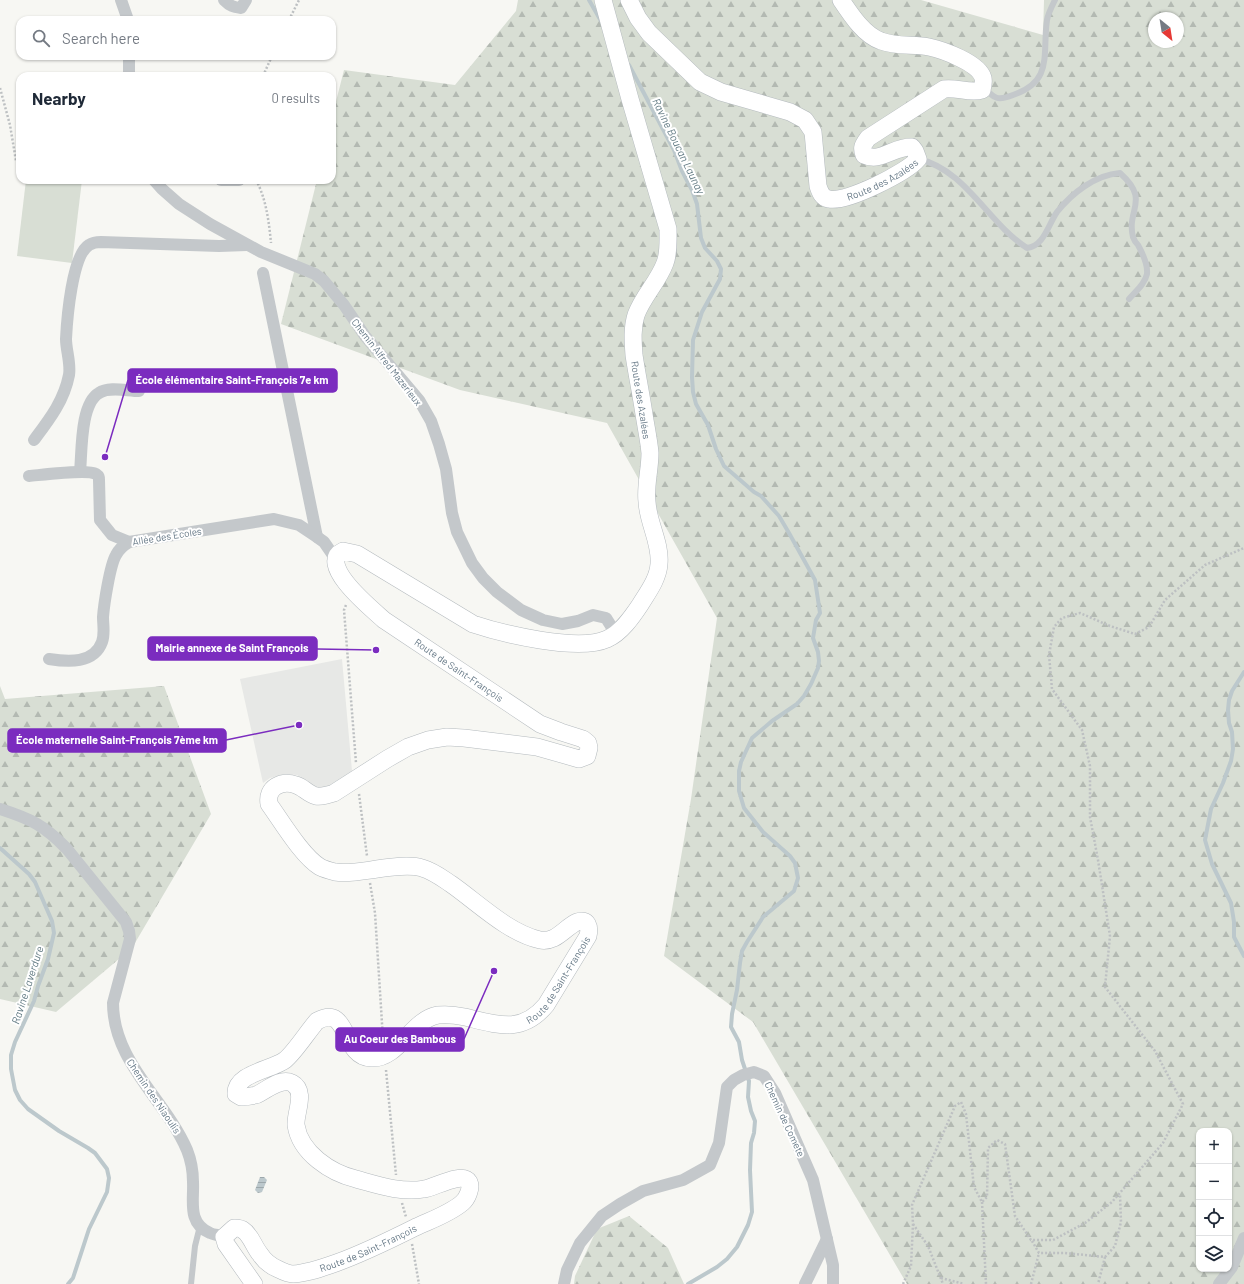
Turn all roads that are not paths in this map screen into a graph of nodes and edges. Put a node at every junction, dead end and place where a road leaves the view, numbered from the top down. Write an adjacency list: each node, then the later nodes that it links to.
1 (121, 0): 8 (street)
2 (224, 0): 3 (street)
3 (246, 0)
4 (603, 0): 24 (main road, Route des Azalées)
5 (629, 0): 12 (main road, Route des Azalées)
6 (842, 0): 11 (main road)
7 (1055, 0): 11 (lane)
8 (127, 16)
9 (129, 60): 10 (street)
10 (129, 72)
11 (983, 86): 12 (main road, Route des Azalées)
12 (918, 159): 16 (lane)
13 (158, 184): 14 (street, Chemin Alfred Mazerieux)
14 (249, 245): 18 (street); 24 (street, Chemin Alfred Mazerieux)
15 (263, 273): 21 (street)
16 (1129, 299)
17 (139, 391): 19 (street)
18 (34, 440)
19 (80, 472): 20 (street); 22 (street)
20 (29, 476)
21 (317, 537): 22 (street, Allée des Écoles); 23 (street, Allée des Écoles)
22 (129, 542): 25 (street, Allée des Écoles)
23 (335, 558): 24 (main road); 28 (main road, Route de Saint-François)
24 (616, 634)
25 (49, 659)
26 (0, 809): 27 (street, Chemin des Niaoulis)
27 (200, 1226): 28 (street); 31 (lane)
28 (224, 1237): 32 (main road)
29 (1244, 1238): 36 (street)
30 (827, 1239): 33 (street, Chemin de Comete); 34 (street); 35 (street, Chemin de Comete)
31 (191, 1284)
32 (254, 1284)
33 (564, 1284)
34 (805, 1284)
35 (833, 1284)
36 (1219, 1284)

